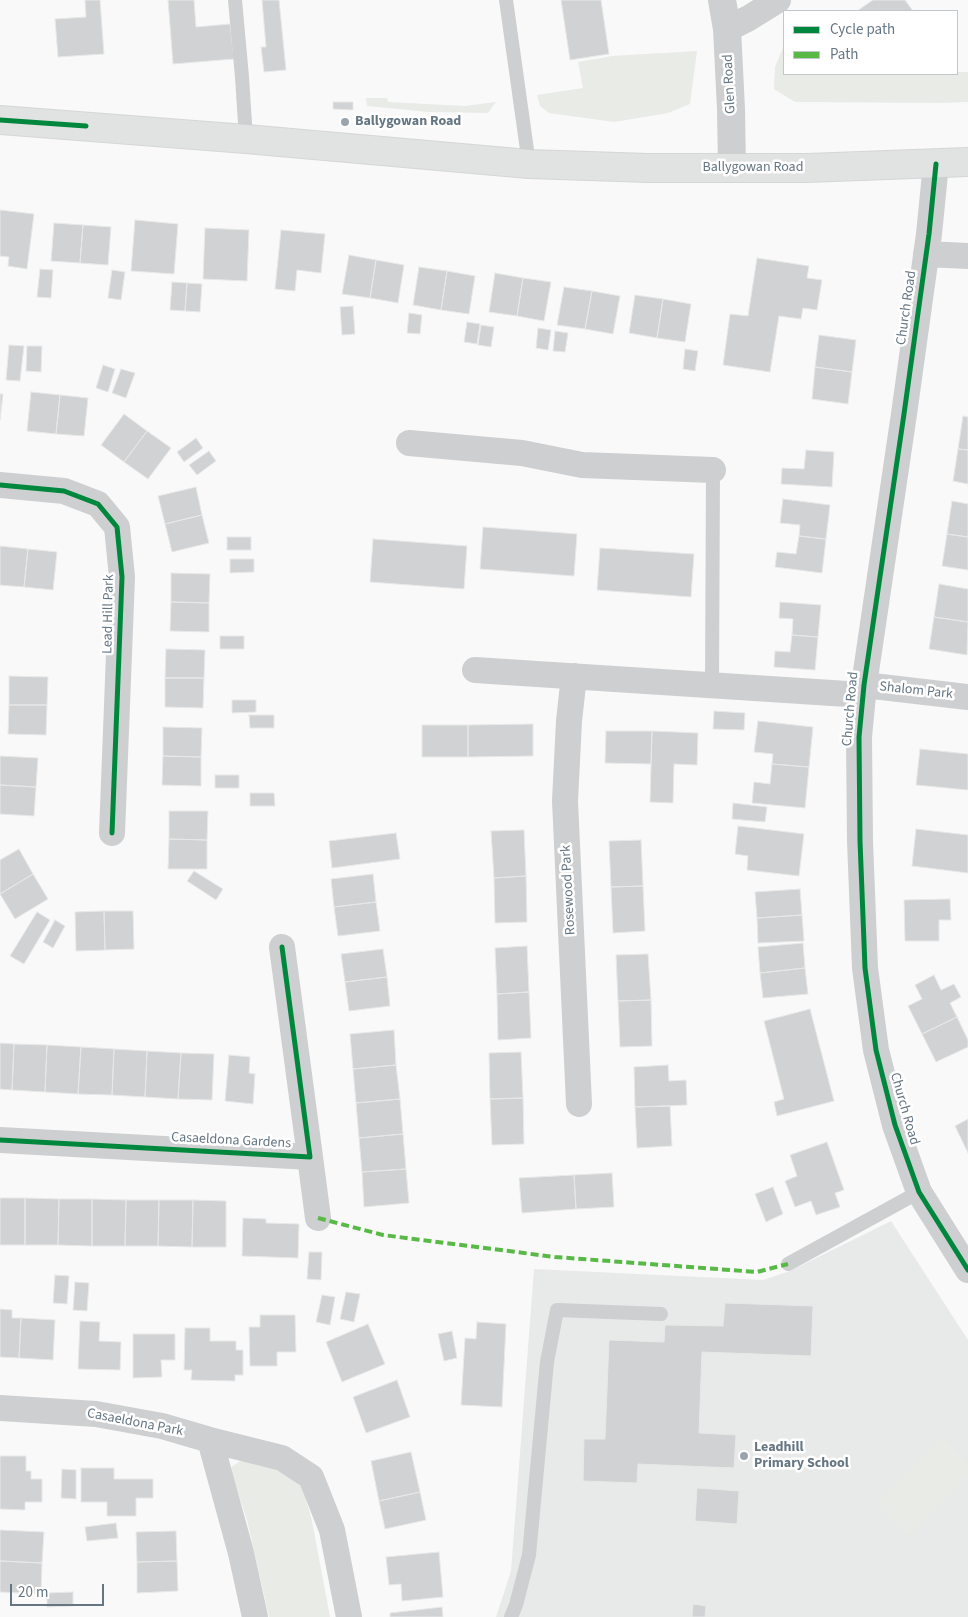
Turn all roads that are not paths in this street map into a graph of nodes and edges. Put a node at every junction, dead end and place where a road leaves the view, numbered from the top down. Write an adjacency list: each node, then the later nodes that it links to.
1 (235, 0): 7 (lane)
2 (506, 0): 9 (lane)
3 (722, 0): 5 (street, Glen Road)
4 (778, 0): 5 (street)
5 (727, 29): 11 (street, Glen Road)
6 (0, 120): 7 (main road, Ballygowan Road)
7 (246, 139): 9 (main road, Ballygowan Road)
8 (968, 162): 10 (main road, Ballygowan Road)
9 (529, 164): 11 (main road, Ballygowan Road)
10 (936, 164): 11 (main road, Ballygowan Road); 12 (street, Church Road)
11 (732, 168)
12 (926, 254): 13 (street); 20 (street, Church Road)
13 (968, 256)
14 (409, 443): 15 (street)
15 (714, 470): 19 (lane)
16 (0, 485): 22 (street, Lead Hill Park)
17 (475, 670): 18 (street)
18 (574, 676): 19 (street); 24 (street, Rosewood Park)
19 (712, 685): 20 (street)
20 (863, 690): 21 (street, Shalom Park); 27 (street, Church Road)
21 (968, 696)
22 (112, 833)
23 (282, 947): 26 (street, Casaeldona Gardens)
24 (578, 1104)
25 (0, 1140): 26 (street, Casaeldona Gardens)
26 (310, 1157): 28 (street, Casaeldona Gardens)
27 (919, 1192): 29 (street, Church Road); 30 (lane)
28 (318, 1218)
29 (958, 1234): 31 (street, Church Road)
30 (788, 1264)
31 (968, 1270)
32 (661, 1314): 37 (lane)
33 (0, 1408): 34 (street, Casaeldona Park)
34 (210, 1440): 35 (street); 36 (street, Casaeldona Park)
35 (255, 1617)
36 (349, 1617)
37 (511, 1617)

